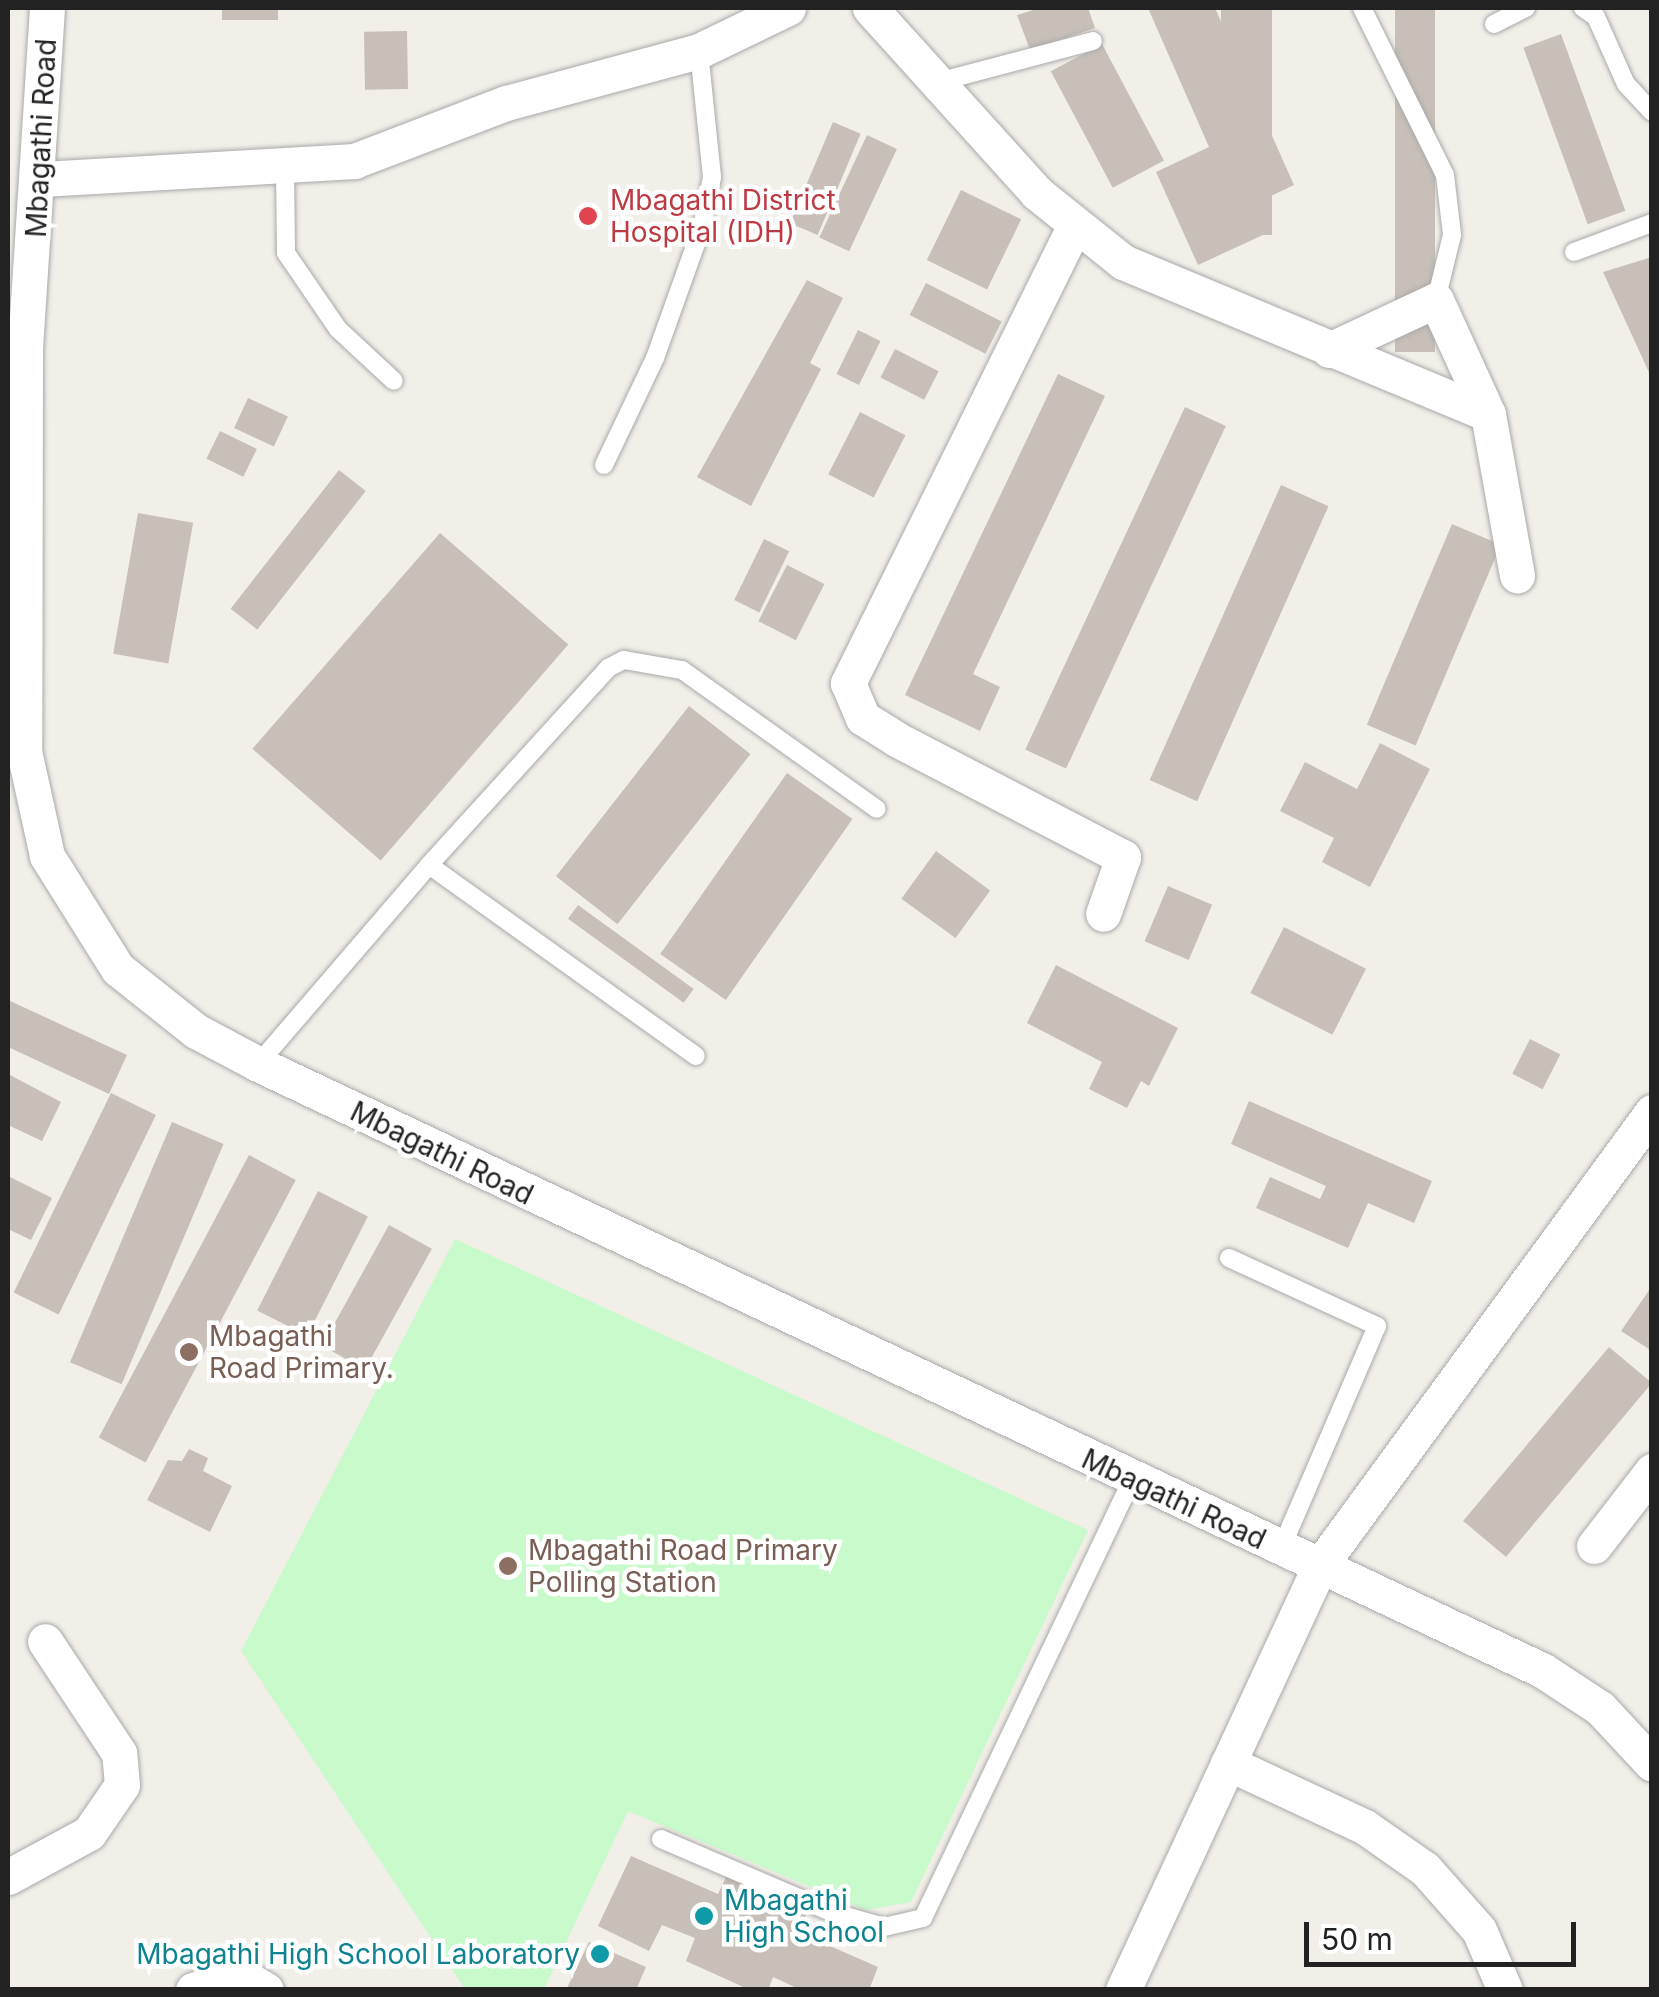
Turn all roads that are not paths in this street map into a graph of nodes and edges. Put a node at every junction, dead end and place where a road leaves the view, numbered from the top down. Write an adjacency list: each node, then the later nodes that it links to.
1 (48, 8): 13 (street, Mbagathi Road)
2 (788, 8): 9 (street)
3 (870, 8): 10 (street)
4 (1362, 8): 17 (lane)
5 (1526, 8): 7 (lane)
6 (1582, 8): 11 (lane)
7 (1494, 24)
8 (1092, 41): 10 (lane)
9 (699, 51): 12 (street); 22 (lane)
10 (938, 82): 15 (street)
11 (1652, 112)
12 (285, 169): 13 (street); 20 (lane)
13 (42, 179): 18 (street, Mbagathi Road)
14 (1652, 223): 16 (lane)
15 (1074, 229): 19 (street); 28 (street)
16 (1574, 252)
17 (1436, 300): 19 (street); 21 (street)
18 (16, 350): 24 (street, Mbagathi Road)
19 (1329, 350): 21 (street)
20 (394, 381)
21 (1488, 414): 23 (street)
22 (604, 465)
23 (1518, 575)
24 (15, 658): 25 (street, Mbagathi Road)
25 (16, 753): 30 (street, Mbagathi Road)
26 (877, 809): 27 (lane)
27 (430, 865): 29 (lane); 30 (lane)
28 (1103, 914)
29 (696, 1056)
30 (258, 1064): 34 (street, Mbagathi Road)
31 (1652, 1112): 37 (street)
32 (1229, 1258): 36 (lane)
33 (1652, 1471): 35 (street)
34 (1132, 1479): 36 (street, Mbagathi Road); 41 (lane)
35 (1594, 1546)
36 (1281, 1549): 37 (street, Mbagathi Road)
37 (1319, 1567): 39 (street); 40 (street, Mbagathi Road)
38 (46, 1641): 42 (street)
39 (1228, 1763): 45 (street); 46 (street)
40 (1652, 1764)
41 (661, 1838)
42 (8, 1877)
43 (193, 1990): 44 (street)
44 (266, 1990)
45 (1123, 1990)
46 (1505, 1990)

